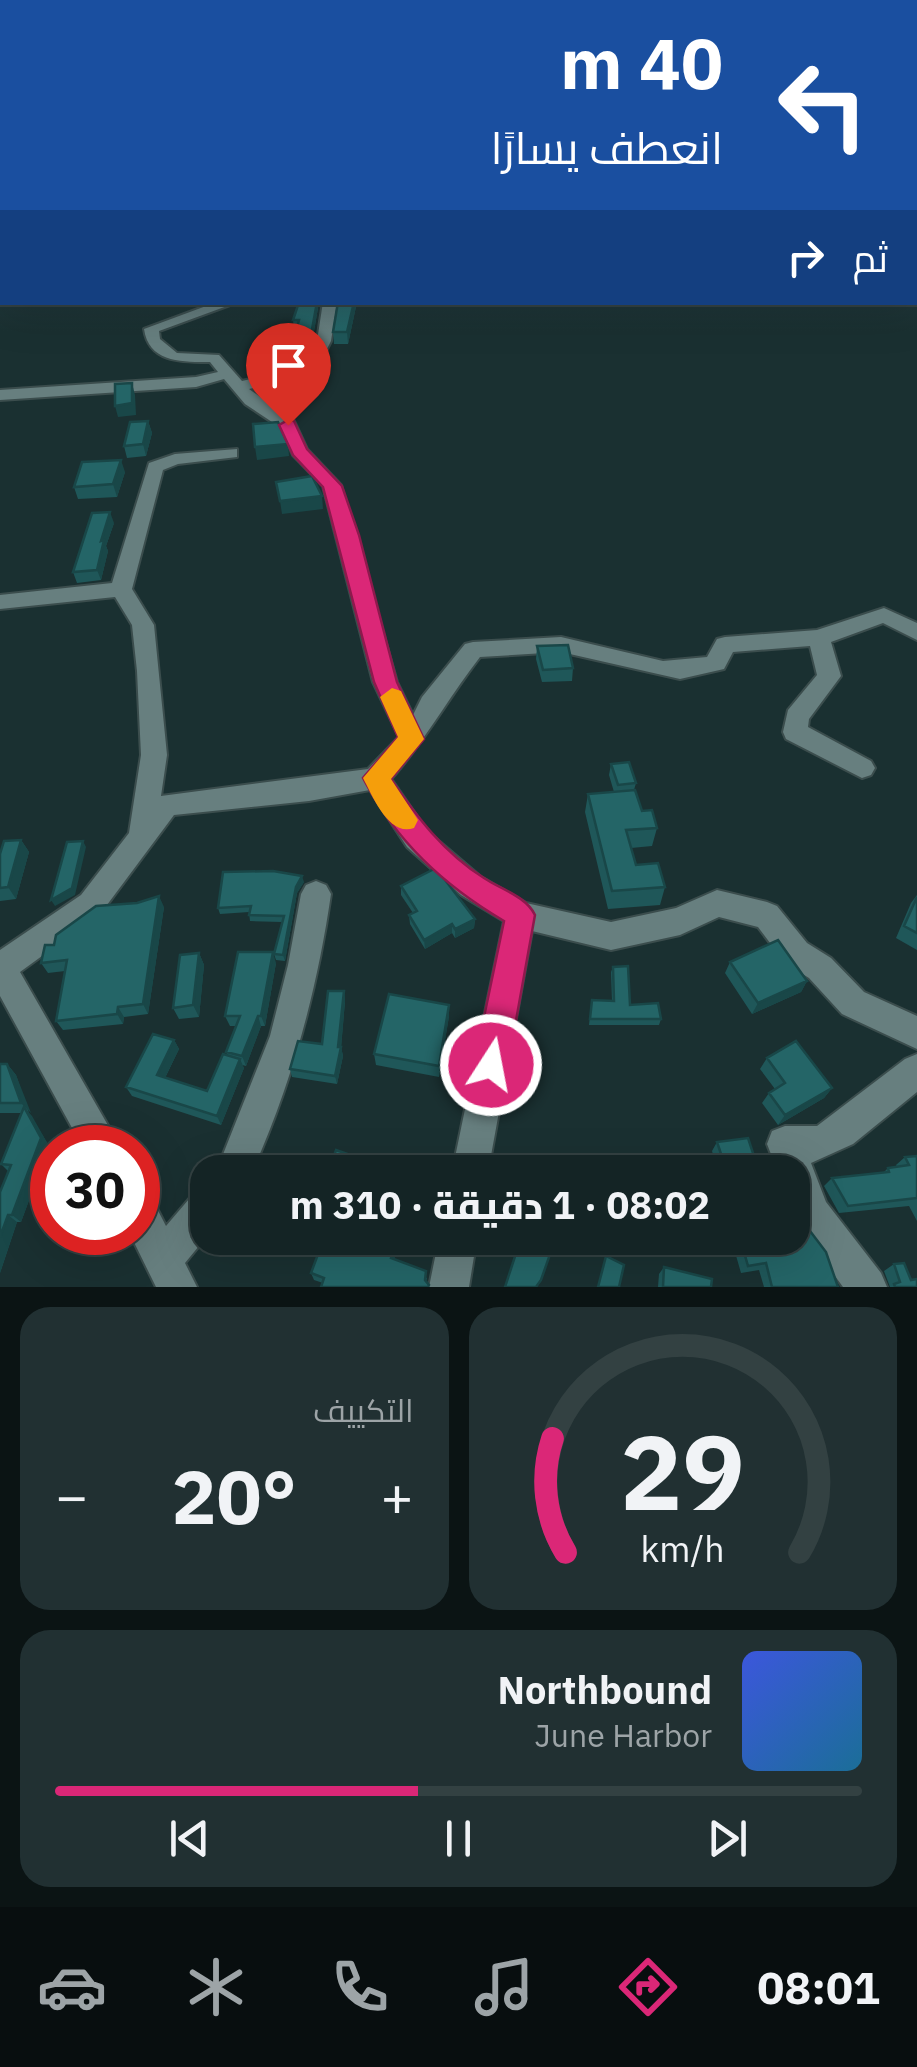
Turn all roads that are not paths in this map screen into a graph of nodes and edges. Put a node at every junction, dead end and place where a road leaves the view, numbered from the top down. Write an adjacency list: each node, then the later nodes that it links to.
1 (223, 305): 3 (street)
2 (330, 305): 3 (street)
3 (233, 380): 4 (street); 10 (street)
4 (0, 395)
5 (231, 453): 6 (street)
6 (121, 589): 7 (street); 13 (street)
7 (0, 602)
8 (917, 632): 9 (street)
9 (820, 638): 10 (street); 11 (street)
10 (412, 739): 12 (street)
11 (862, 768)
12 (376, 778): 13 (street); 15 (street)
13 (142, 836): 16 (street)
14 (316, 894): 20 (street)
15 (520, 915): 17 (street); 21 (street)
16 (0, 967): 19 (street)
17 (917, 1033)
18 (917, 1070): 26 (street)
19 (90, 1125)
20 (241, 1155)
21 (473, 1155)
22 (190, 1238): 24 (street)
23 (455, 1255): 25 (street)
24 (170, 1274)
25 (448, 1287)
26 (867, 1287)

